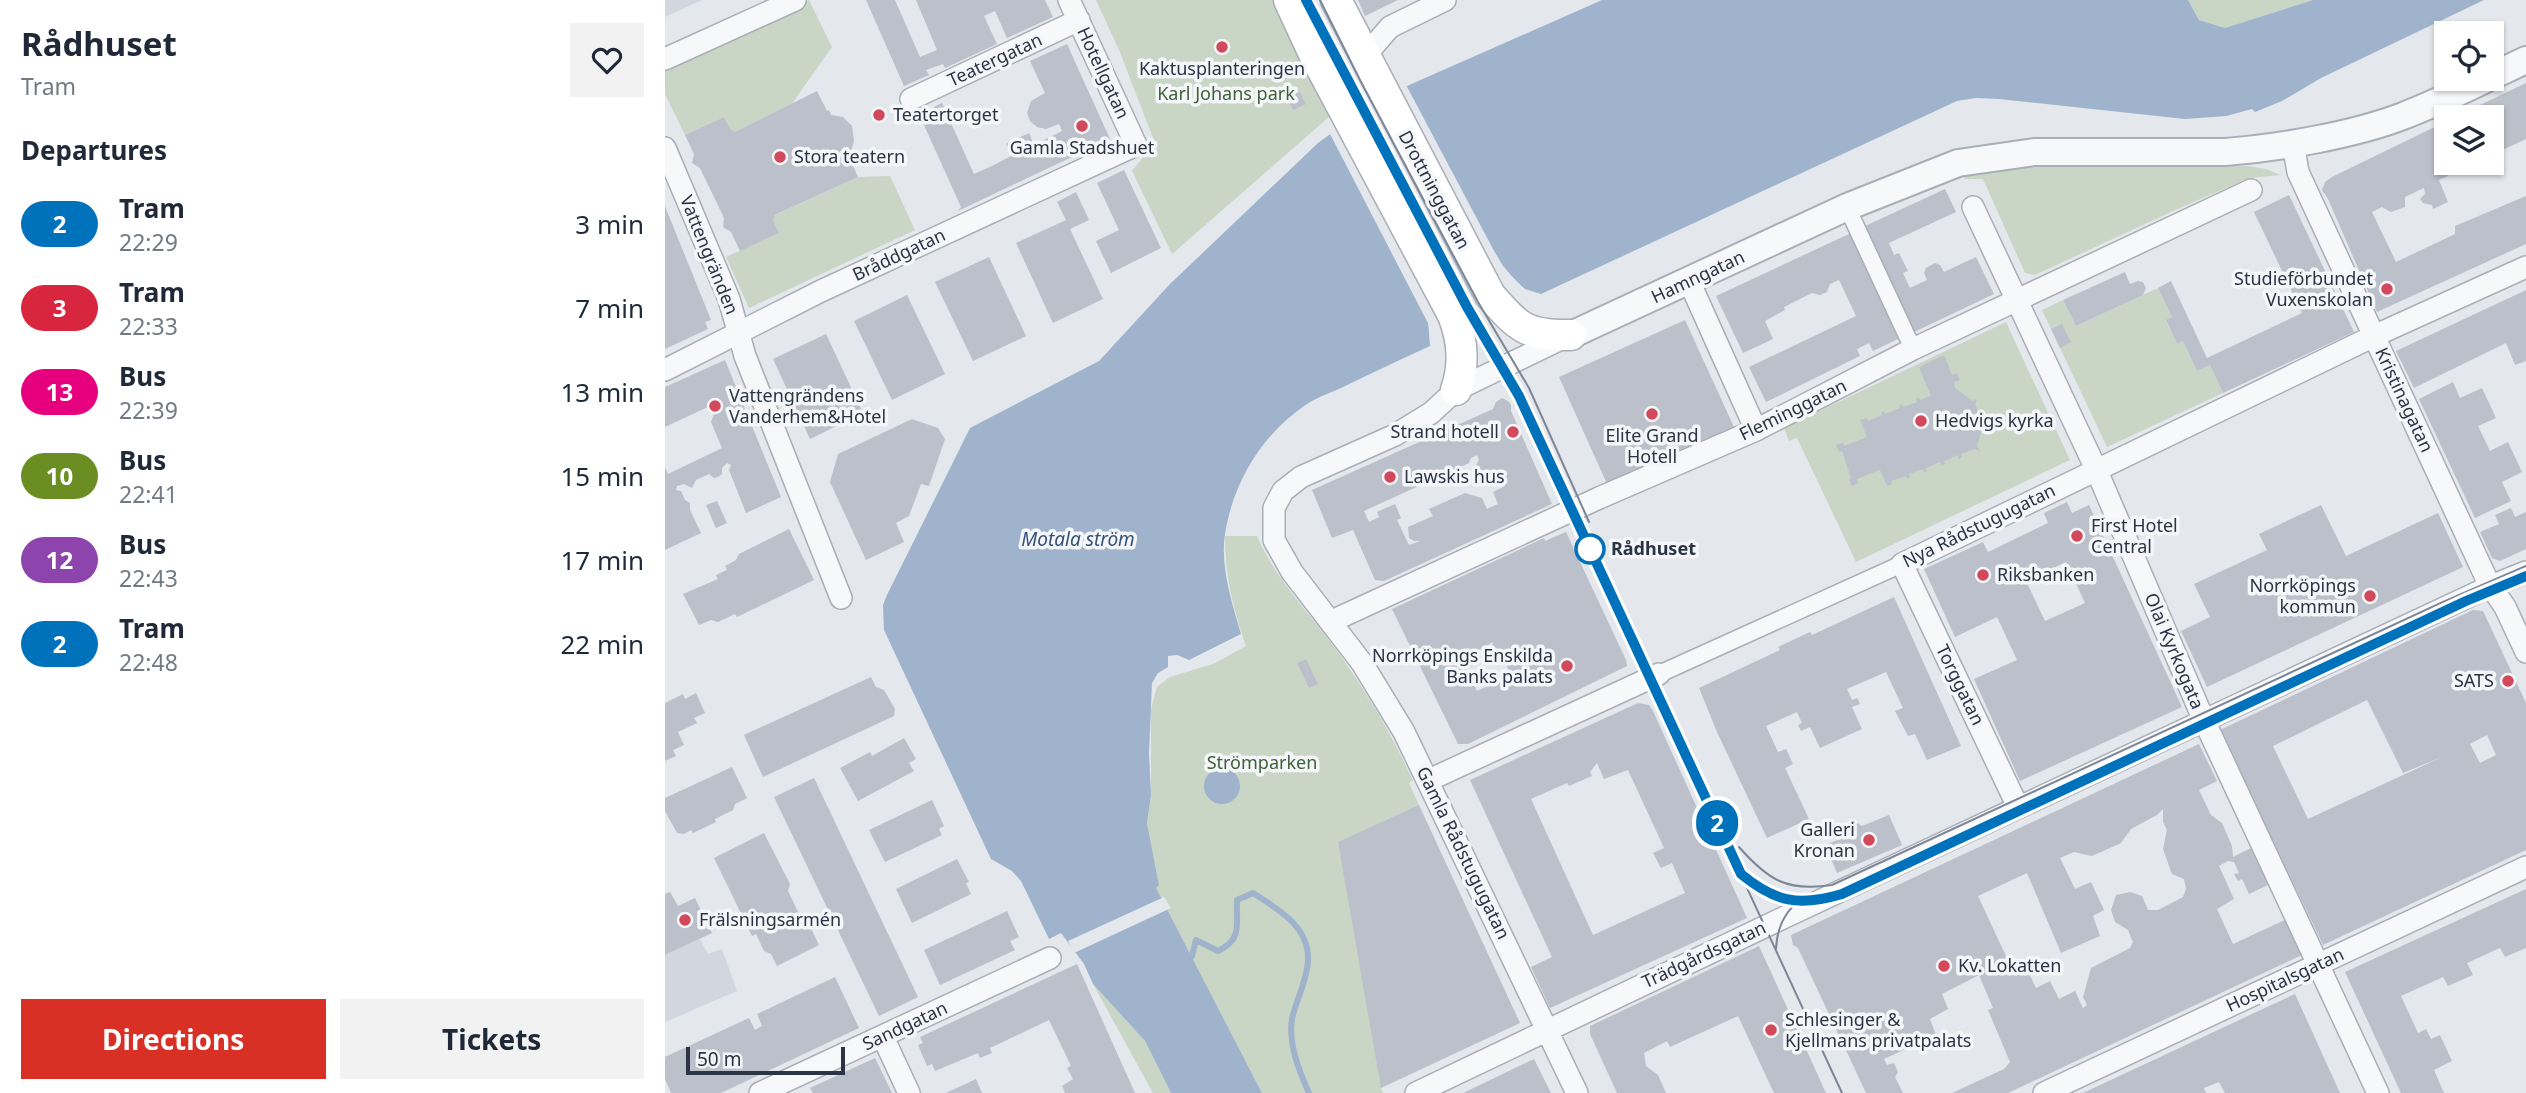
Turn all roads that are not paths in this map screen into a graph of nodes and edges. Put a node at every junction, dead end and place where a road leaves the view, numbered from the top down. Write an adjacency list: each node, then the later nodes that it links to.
1 (795, 0): 7 (street)
2 (1069, 0): 6 (street, Hotellgatan)
3 (1289, 0): 27 (main road)
4 (1336, 0): 9 (main road, Drottninggatan)
5 (1445, 0): 9 (street)
6 (1079, 20): 12 (street, Teatergatan); 14 (street, Hotellgatan)
7 (665, 59)
8 (2526, 60): 10 (street)
9 (1372, 70): 23 (main road, Drottninggatan)
10 (2504, 70)
11 (2459, 91): 13 (street)
12 (911, 99)
13 (2293, 143): 17 (street, Hamngatan); 24 (street, Kristinagatan)
14 (1136, 145): 22 (street, Bråddgatan)
15 (665, 148): 22 (street, Vattengränden)
16 (2251, 190): 21 (street, Fleminggatan)
17 (1847, 207): 20 (street, Hamngatan); 25 (street)
18 (1973, 207): 21 (street, Olai Kyrkogata)
19 (2526, 267): 24 (street, Nya Rådstugugatan)
20 (1689, 281): 23 (street, Hamngatan); 28 (street)
21 (2017, 300): 25 (street, Fleminggatan); 29 (street, Olai Kyrkogata)
22 (739, 334): 26 (street, Bråddgatan); 33 (street, Vattengränden)
23 (1571, 335): 27 (street, Hamngatan)
24 (2374, 336): 29 (street, Nya Rådstugugatan); 32 (street, Kristinagatan)
25 (1913, 349): 28 (street, Fleminggatan)
26 (665, 370)
27 (1456, 390): 34 (street, Hamngatan)
28 (1756, 430): 34 (street, Fleminggatan)
29 (2096, 469): 30 (street, Nya Rådstugugatan); 37 (street, Olai Kyrkogata)
30 (1902, 564): 36 (street, Nya Rådstugugatan); 39 (street, Torggatan)
31 (2526, 572): 32 (street, Trädgårdsgatan)
32 (2491, 586): 35 (street, Kristinagatan); 37 (street, Trädgårdsgatan)
33 (841, 598)
34 (1332, 621): 38 (street, Gamla Rådstugugatan)
35 (2526, 652)
36 (1659, 674): 38 (street, Nya Rådstugugatan)
37 (2204, 720): 39 (street, Trädgårdsgatan); 42 (street, Olai Kyrkogata)
38 (1429, 780): 43 (street, Gamla Rådstugugatan)
39 (2018, 807): 43 (street, Trädgårdsgatan)
40 (2526, 867): 42 (street, Hospitalsgatan)
41 (1050, 958): 44 (street, Sandgatan)
42 (2316, 965): 49 (street, Hospitalsgatan); 50 (street, Olai Kyrkogata)
43 (1547, 1029): 47 (street, Trädgårdsgatan); 48 (street, Gamla Rådstugugatan)
44 (883, 1037): 45 (street, Sandgatan); 46 (street)
45 (760, 1093)
46 (909, 1093)
47 (1416, 1093)
48 (1577, 1093)
49 (2044, 1093)
50 (2378, 1093)

